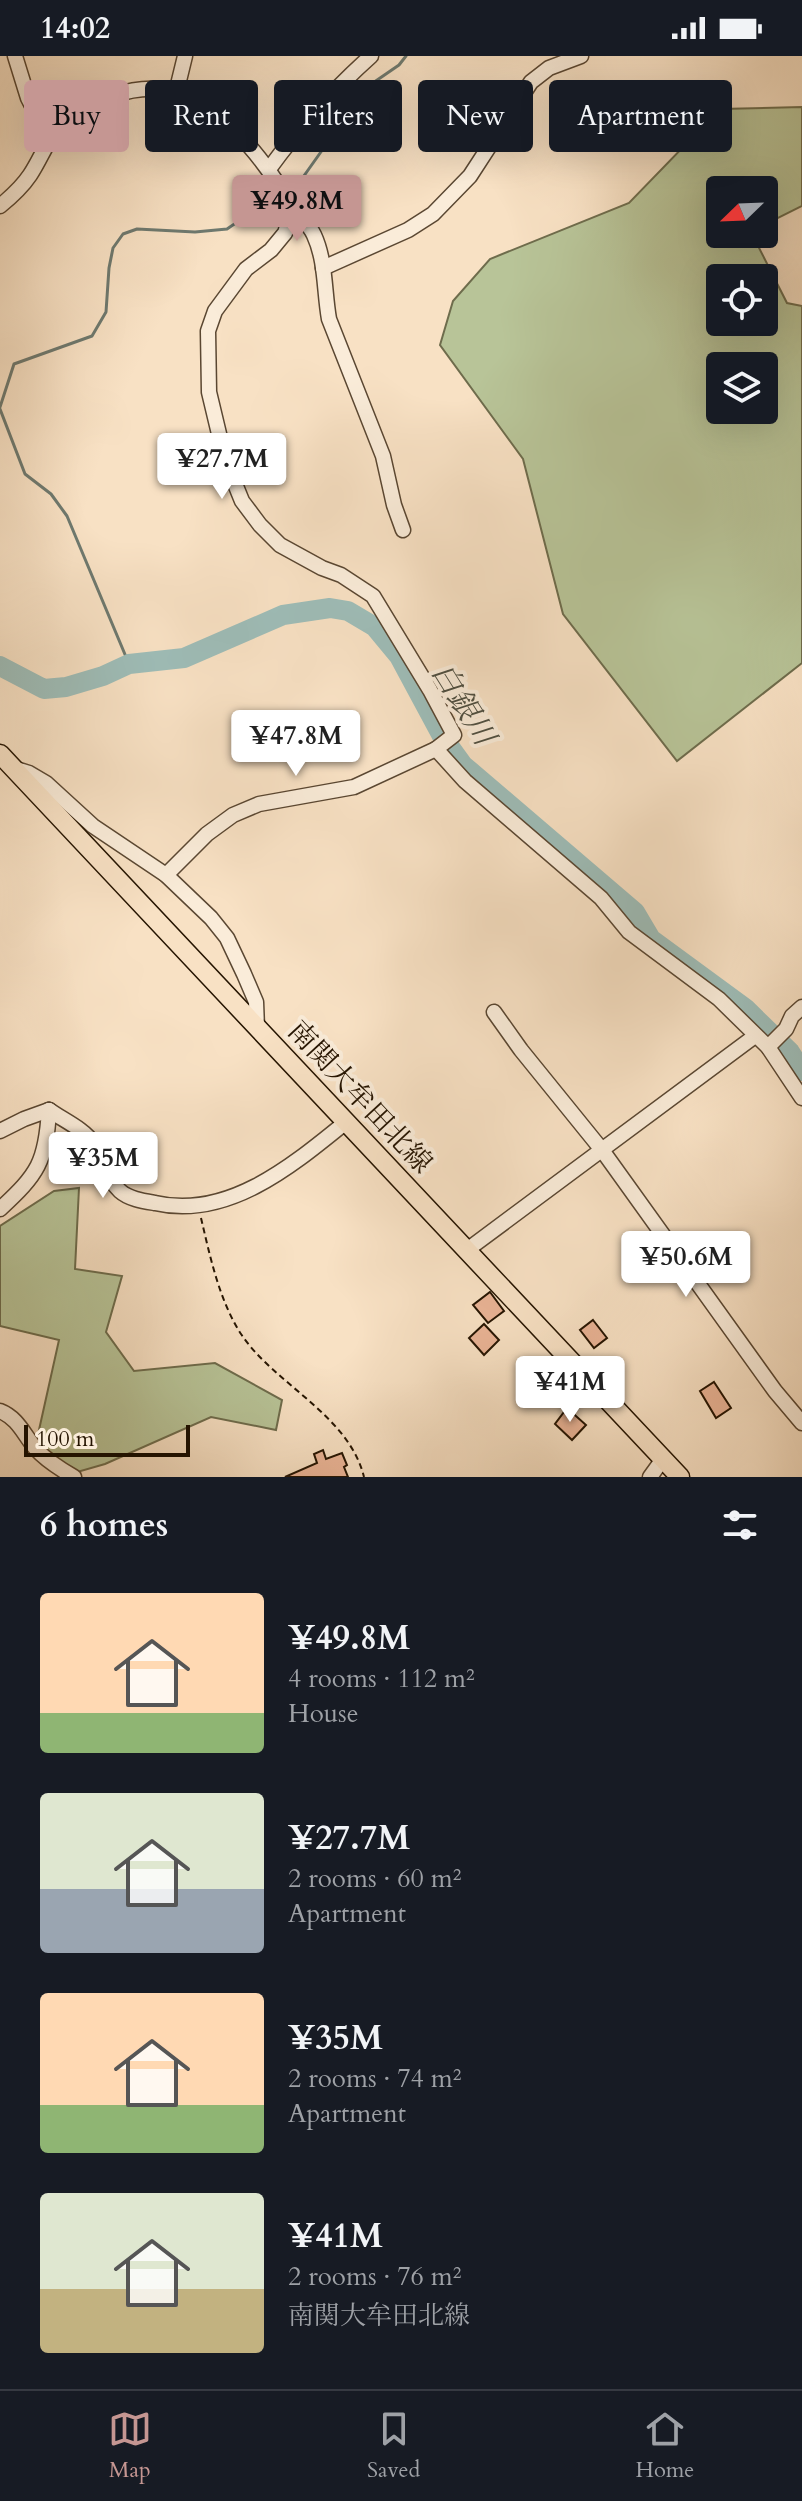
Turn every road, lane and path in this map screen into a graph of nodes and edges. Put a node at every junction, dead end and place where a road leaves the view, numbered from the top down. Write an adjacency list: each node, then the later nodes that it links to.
1 (15, 56): 6 (street)
2 (185, 56): 5 (street)
3 (371, 56): 9 (street)
4 (581, 56): 12 (street)
5 (179, 80)
6 (24, 85)
7 (44, 152): 10 (street)
8 (255, 152): 9 (street)
9 (269, 169): 11 (street)
10 (0, 206)
11 (293, 208): 12 (street); 14 (street)
12 (323, 268): 13 (street)
13 (403, 530)
14 (444, 743): 17 (street); 21 (street)
15 (0, 754): 16 (main road, 南関大牟田北線)
16 (13, 768): 17 (street); 20 (main road, 南関大牟田北線)
17 (166, 875): 20 (street)
18 (802, 1007): 22 (street)
19 (494, 1012): 27 (street)
20 (257, 1028): 25 (main road, 南関大牟田北線)
21 (755, 1036): 22 (street); 27 (street)
22 (768, 1047): 23 (street)
23 (802, 1098)
24 (49, 1110): 26 (street); 28 (street); 29 (street)
25 (346, 1122): 28 (street); 30 (main road, 南関大牟田北線)
26 (0, 1131)
27 (602, 1150): 30 (street); 32 (street)
28 (198, 1206): 35 (path)
29 (0, 1209)
30 (467, 1250): 33 (main road, 南関大牟田北線)
31 (0, 1411): 34 (street)
32 (802, 1423)
33 (663, 1459): 36 (street); 37 (main road, 南関大牟田北線)
34 (74, 1477)
35 (364, 1477)
36 (650, 1477)
37 (680, 1477)

